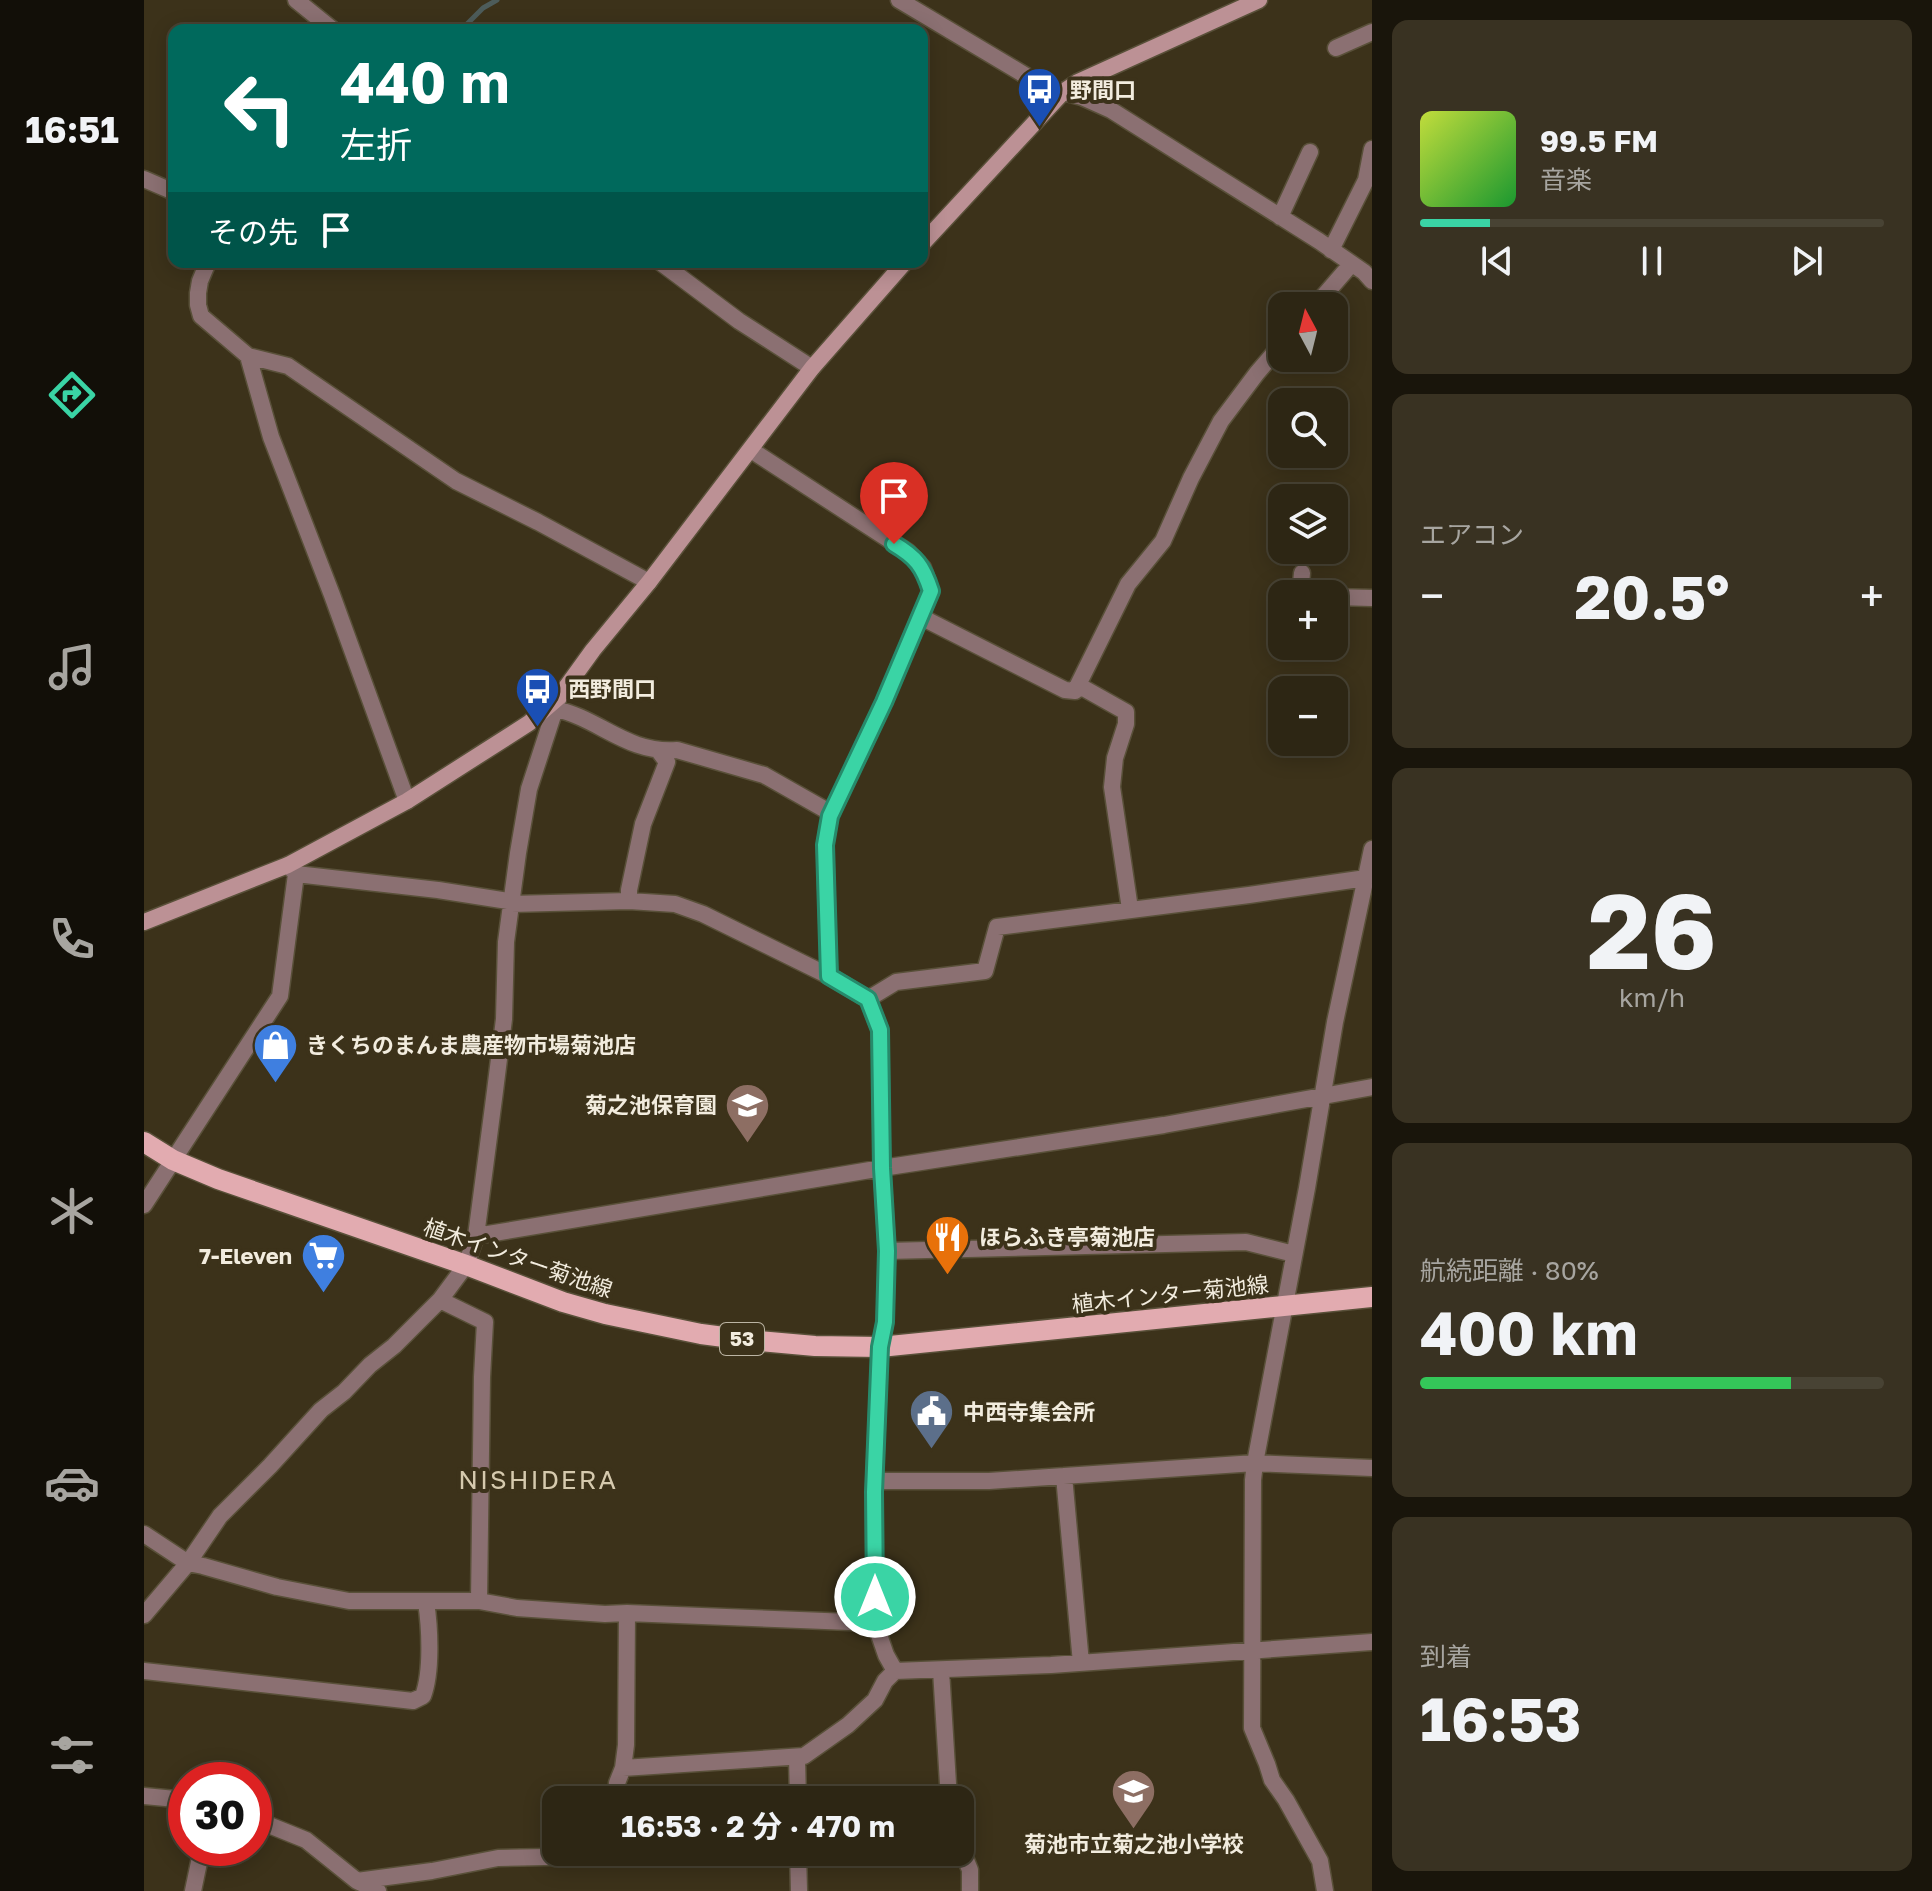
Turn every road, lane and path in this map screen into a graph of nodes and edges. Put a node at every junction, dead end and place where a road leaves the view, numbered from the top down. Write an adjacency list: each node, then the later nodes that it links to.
1 (296, 0): 4 (street)
2 (899, 0): 7 (street)
3 (1259, 0): 7 (street)
4 (326, 24)
5 (1372, 32): 6 (street)
6 (1336, 48)
7 (1063, 92): 12 (street); 13 (street)
8 (1372, 149): 14 (street)
9 (1310, 152): 12 (street)
10 (144, 179): 11 (street)
11 (168, 189)
12 (1280, 217): 14 (street)
13 (928, 238)
14 (1331, 250): 15 (street)
15 (1350, 263): 19 (street); 20 (street)
16 (205, 268): 21 (street)
17 (668, 268): 23 (street)
18 (900, 268): 23 (street)
19 (1372, 281)
20 (1327, 292)
21 (248, 356): 27 (street); 34 (street)
22 (1268, 360): 31 (street)
23 (812, 368): 24 (street)
24 (751, 450): 27 (street); 30 (street)
25 (1302, 573): 26 (street)
26 (1301, 580)
27 (649, 582): 32 (street)
28 (1348, 597): 29 (street)
29 (1372, 598)
30 (921, 617): 31 (street); 35 (street)
31 (1078, 685): 41 (street)
32 (557, 703): 33 (street); 34 (street); 40 (street)
33 (658, 750): 35 (street); 39 (street)
34 (407, 801): 37 (street)
35 (831, 813): 43 (street)
36 (1372, 849): 38 (street)
37 (292, 870): 40 (street); 42 (street); 48 (street)
38 (1366, 878): 41 (street); 46 (street)
39 (629, 901): 40 (street); 43 (street)
40 (511, 904): 51 (street)
41 (1130, 909): 44 (street)
42 (144, 922)
43 (829, 976): 44 (street)
44 (868, 999): 49 (street)
45 (1372, 1087): 46 (street)
46 (1323, 1097): 49 (street); 53 (street)
47 (144, 1142): 48 (main road, 植木インター菊池線 / 53)
48 (173, 1160): 50 (street); 54 (main road, 植木インター菊池線 / 53)
49 (882, 1168): 51 (street); 52 (street)
50 (144, 1205)
51 (476, 1236): 54 (street)
52 (887, 1251): 53 (street); 58 (street)
53 (1294, 1254): 57 (street)
54 (466, 1265): 56 (street); 58 (main road, 植木インター菊池線 / 53)
55 (1372, 1297): 57 (main road, 植木インター菊池線 / 53)
56 (440, 1300): 64 (street); 65 (street)
57 (1284, 1306): 58 (main road, 植木インター菊池線 / 53); 59 (street)
58 (880, 1347): 62 (street)
59 (1255, 1463): 60 (street); 61 (street); 71 (street)
60 (1372, 1468)
61 (1064, 1476): 62 (street); 72 (street)
62 (875, 1481): 69 (street)
63 (144, 1534): 64 (street)
64 (188, 1563): 66 (street); 68 (street)
65 (479, 1601): 66 (street); 67 (street)
66 (426, 1602): 74 (street)
67 (627, 1613): 69 (street); 77 (street)
68 (144, 1615)
69 (875, 1623): 75 (street)
70 (1372, 1642): 71 (street)
71 (1252, 1650): 72 (street); 93 (street)
72 (1081, 1663): 73 (street)
73 (941, 1670): 75 (street); 80 (street)
74 (144, 1671)
75 (895, 1671): 76 (street)
76 (797, 1758): 77 (street); 79 (street)
77 (623, 1768): 78 (street)
78 (617, 1786)
79 (798, 1786)
80 (948, 1786)
81 (144, 1796): 82 (street)
82 (168, 1798)
83 (272, 1826): 88 (street)
84 (542, 1856): 88 (street)
85 (198, 1866): 89 (street)
86 (798, 1866): 91 (street)
87 (968, 1866): 92 (street)
88 (355, 1886): 90 (street)
89 (193, 1891)
90 (378, 1891)
91 (799, 1891)
92 (970, 1891)
93 (1325, 1891)

